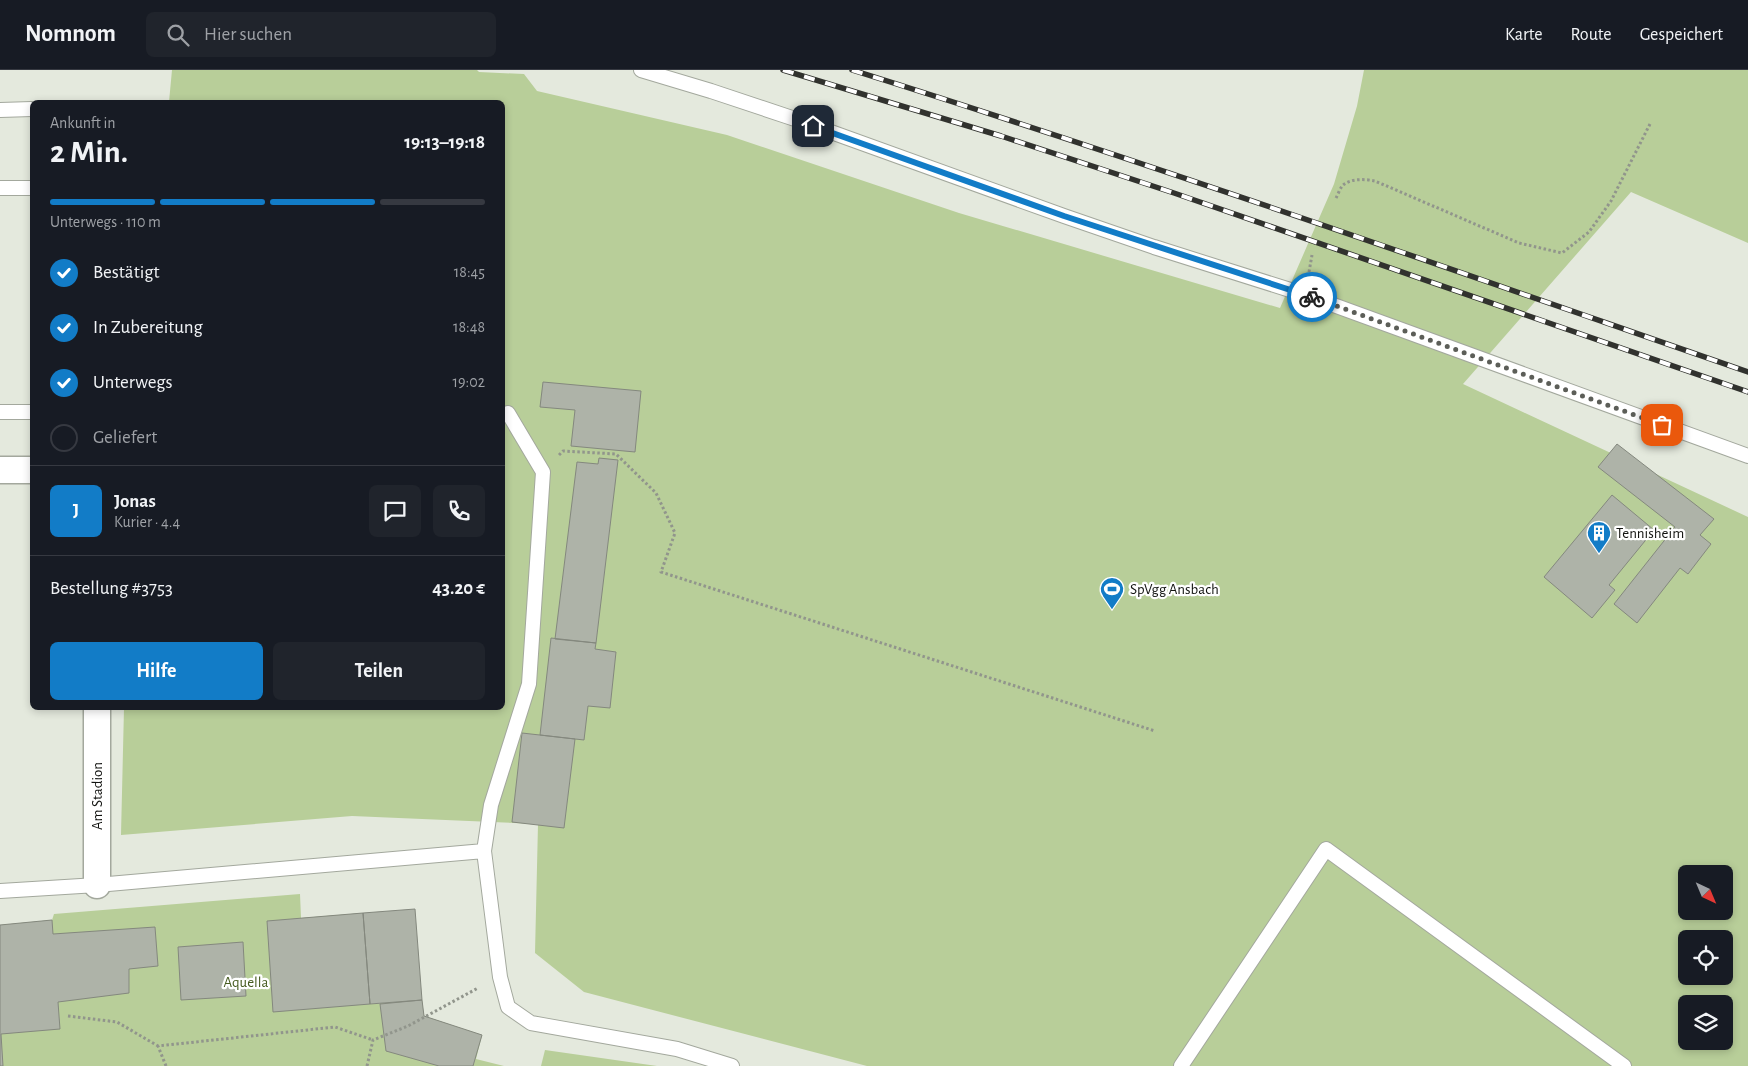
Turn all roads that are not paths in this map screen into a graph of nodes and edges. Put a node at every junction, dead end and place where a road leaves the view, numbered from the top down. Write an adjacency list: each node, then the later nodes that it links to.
1 (641, 70): 9 (lane)
2 (30, 109): 3 (lane)
3 (0, 110)
4 (0, 188): 5 (lane)
5 (30, 188)
6 (0, 412): 7 (lane)
7 (30, 412)
8 (508, 413): 13 (lane)
9 (1748, 456)
10 (0, 470): 11 (street)
11 (30, 470)
12 (97, 710): 14 (street, Am Stadion)
13 (484, 851): 14 (lane); 16 (lane)
14 (97, 885): 15 (lane)
15 (0, 891)
16 (732, 1066)
17 (1181, 1066): 18 (lane)
18 (1624, 1066)

